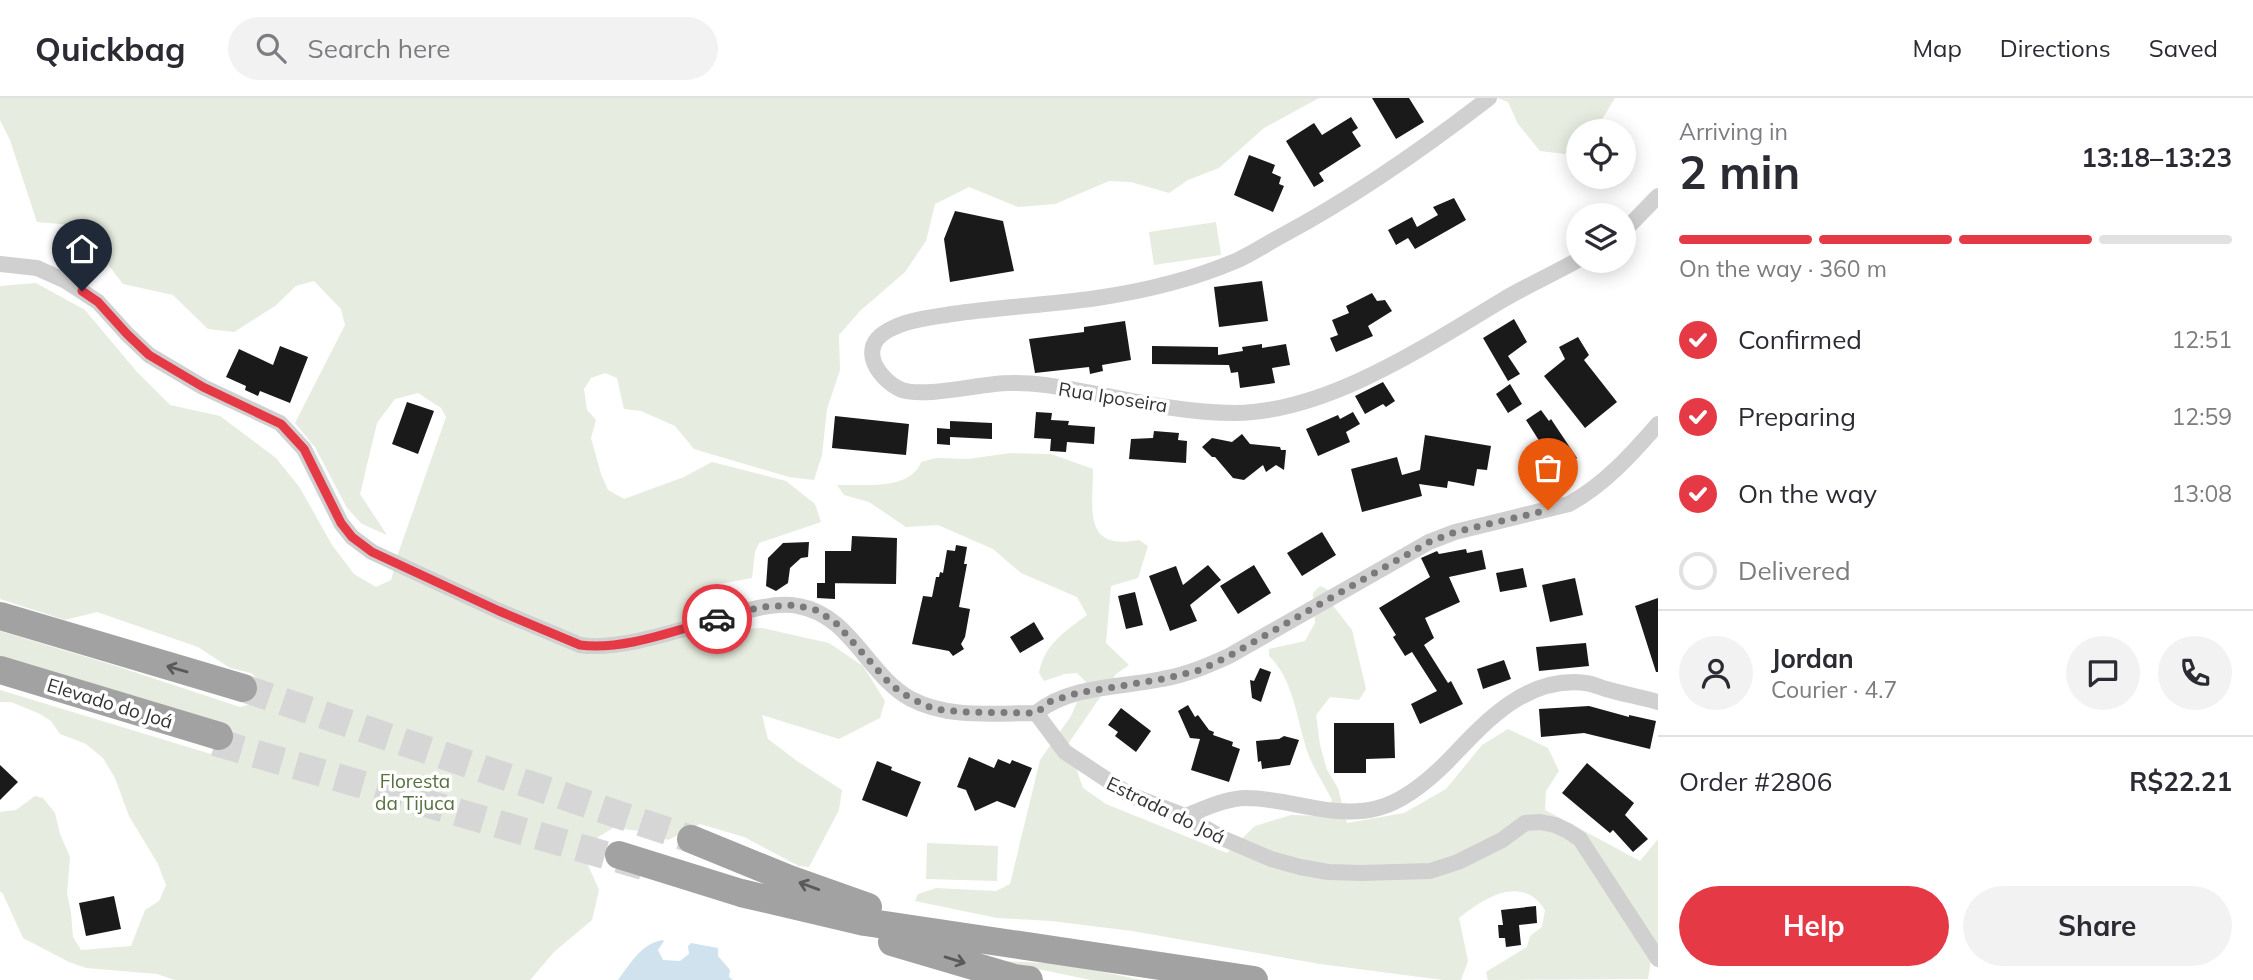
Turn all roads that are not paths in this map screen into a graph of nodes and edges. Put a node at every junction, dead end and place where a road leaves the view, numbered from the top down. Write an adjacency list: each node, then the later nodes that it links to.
1 (1489, 98): 5 (street, Rua Iposeira)
2 (1658, 196): 3 (street)
3 (1636, 219)
4 (0, 264): 12 (street)
5 (1566, 266)
6 (1658, 424): 12 (street)
7 (3, 617): 10 (highway, one-way to 7)
8 (0, 670): 9 (highway, Elevado do Joá)
9 (0, 678)
10 (243, 688)
11 (1658, 702): 13 (street)
12 (1036, 713): 13 (street, Estrada do Joá)
13 (1185, 816): 18 (street, Estrada do Joá)
14 (691, 839): 17 (highway, one-way to 14)
15 (619, 856): 17 (highway)
16 (842, 928): 19 (highway, one-way to 19)
17 (1016, 944): 20 (highway)
18 (1658, 959)
19 (1029, 980)
20 (1254, 980)

